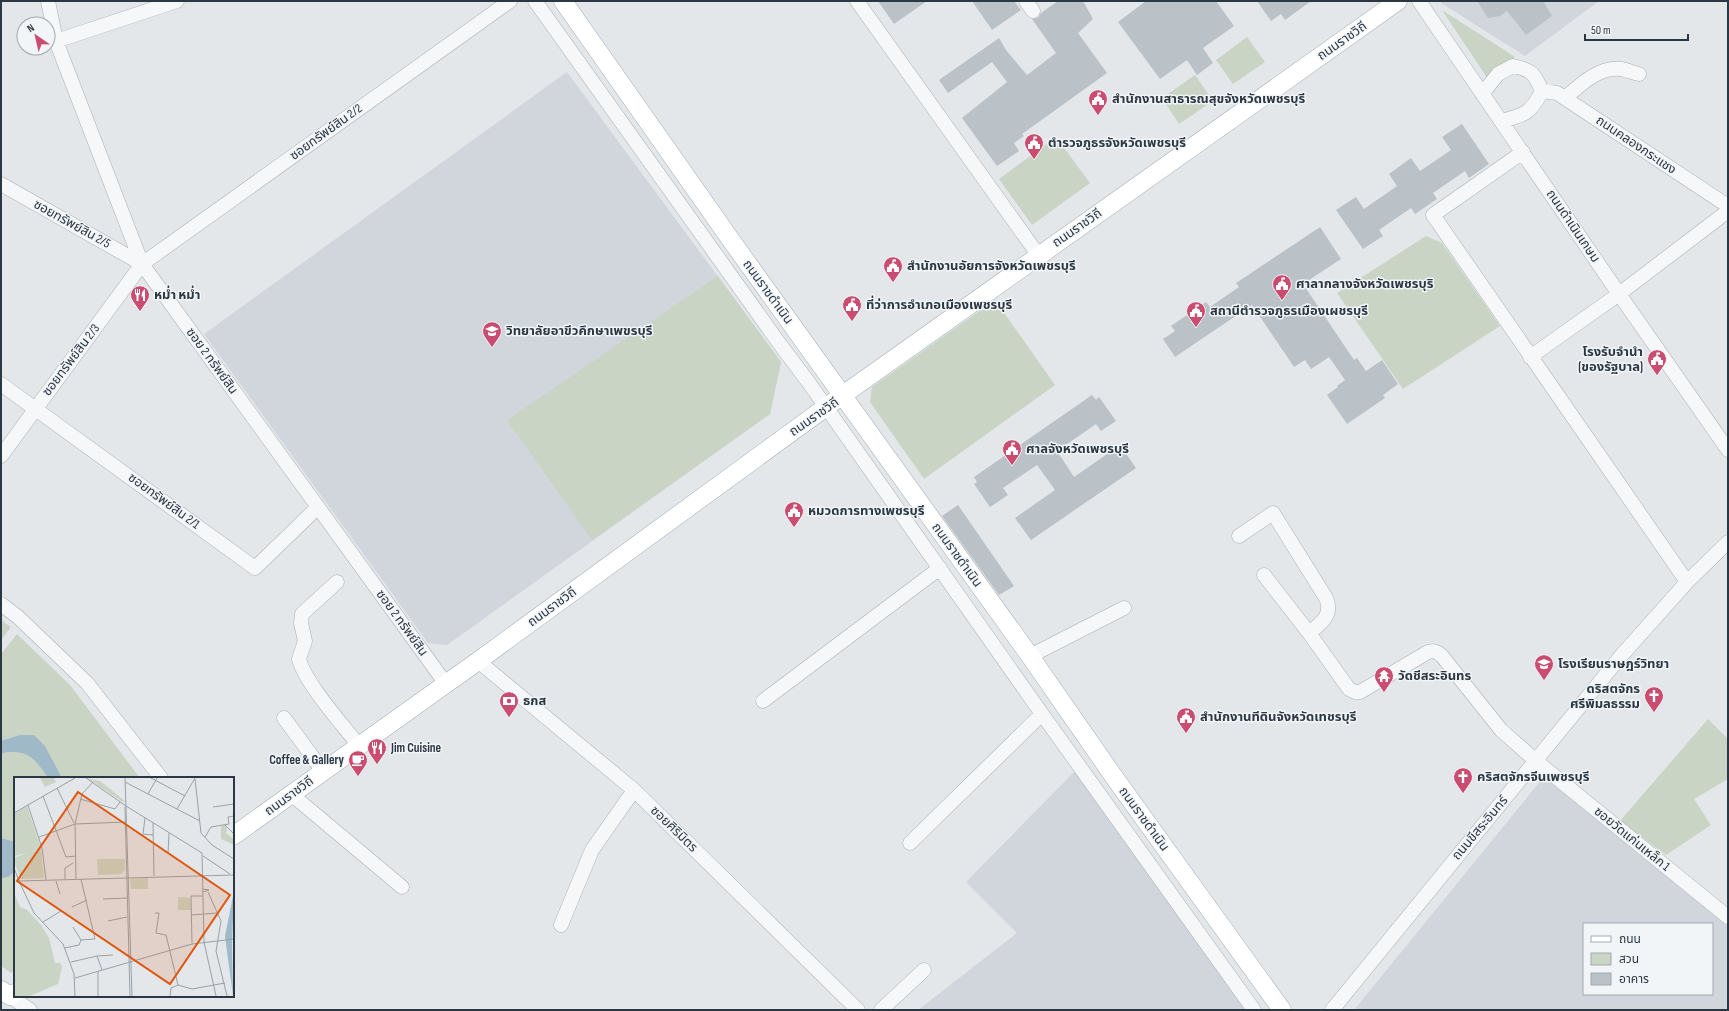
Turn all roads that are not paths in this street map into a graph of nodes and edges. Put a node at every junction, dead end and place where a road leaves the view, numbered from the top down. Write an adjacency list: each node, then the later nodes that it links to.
1 (48, 1): 9 (street, ซอย 2 ทรัพย์สิน)
2 (177, 1): 10 (street)
3 (510, 1): 23 (street, ซอยทรัพย์สิน 2/2)
4 (535, 1): 21 (street)
5 (563, 1): 20 (main road, ถนนราชดำเนิน)
6 (857, 1): 22 (street)
7 (1398, 1): 22 (main road, ถนนราชวิถี)
8 (1419, 1): 13 (street, ถนนดำเนินเกษม)
9 (51, 16)
10 (56, 41): 23 (street, ซอย 2 ทรัพย์สิน)
11 (1639, 74): 14 (street)
12 (1542, 90): 13 (street); 14 (street, ถนนคลองกระแชง); 15 (street)
13 (1482, 94): 15 (street, ถนนดำเนินเกษม)
14 (1565, 98): 18 (street, ถนนคลองกระแชง)
15 (1501, 121): 16 (street, ถนนดำเนินเกษม)
16 (1523, 152): 24 (street, ถนนดำเนินเกษม); 25 (street)
17 (1, 184): 23 (street, ซอยทรัพย์สิน 2/5)
18 (1728, 206)
19 (1728, 211): 24 (street)
20 (733, 243): 21 (street); 27 (main road, ถนนราชดำเนิน)
21 (716, 254): 28 (street)
22 (1039, 256): 27 (main road, ถนนราชวิถี)
23 (142, 264): 29 (street, ซอยทรัพย์สิน 2/3); 32 (street, ซอย 2 ทรัพย์สิน)
24 (1619, 294): 25 (street); 30 (street, ถนนดำเนินเกษม)
25 (1530, 357): 40 (street)
26 (1, 384): 29 (street, ซอยทรัพย์สิน 2/1)
27 (843, 396): 28 (main road, ถนนราชวิถี); 35 (main road, ถนนราชดำเนิน)
28 (826, 407): 36 (street); 45 (main road, ถนนราชวิถี)
29 (35, 408): 31 (street, ซอยทรัพย์สิน 2/3); 32 (street, ซอยทรัพย์สิน 2/1)
30 (1728, 450)
31 (1, 456)
32 (318, 507): 46 (street, ซอย 2 ทรัพย์สิน)
33 (1239, 536): 43 (street)
34 (1728, 542): 40 (street, ถนนขีสระอินทร์)
35 (949, 543): 36 (street); 44 (main road, ถนนราชดำเนิน)
36 (931, 555): 37 (street)
37 (940, 568): 47 (street); 48 (street)
38 (1264, 575): 43 (street)
39 (337, 582): 50 (street)
40 (1687, 582): 51 (street, ถนนขีสระอินทร์)
41 (1, 604): 53 (street)
42 (1124, 608): 44 (street)
43 (1309, 633): 51 (street, ซอยวัดแก่นเหล็ก 1)
44 (1030, 656): 54 (main road, ถนนราชดำเนิน)
45 (478, 661): 46 (main road, ถนนราชวิถี); 56 (street, ซอยศิริมิตร)
46 (446, 684): 50 (main road, ถนนราชวิถี)
47 (763, 701)
48 (1042, 714): 55 (street); 59 (street)
49 (284, 718): 52 (street)
50 (359, 746): 52 (main road, ถนนราชวิถี)
51 (1536, 762): 61 (street, ซอยวัดแก่นเหล็ก 1); 72 (street, ถนนขีสระอินทร์)
52 (322, 772): 57 (main road, ถนนราชวิถี)
53 (160, 777)
54 (1114, 777): 55 (street); 63 (main road, ถนนราชดำเนิน)
55 (1096, 788): 64 (street)
56 (634, 790): 62 (street); 68 (street, ซอยศิริมิตร)
57 (291, 794): 58 (main road, ถนนราชวิถี); 60 (street)
58 (234, 835)
59 (910, 843)
60 (402, 887)
61 (1728, 917)
62 (561, 925)
63 (1236, 945): 64 (street); 71 (main road, ถนนราชดำเนิน)
64 (1217, 958): 70 (street)
65 (924, 970): 69 (street)
66 (9, 993): 67 (street)
67 (30, 1010)
68 (858, 1010)
69 (881, 1010)
70 (1254, 1010)
71 (1282, 1010)
72 (1332, 1010)

